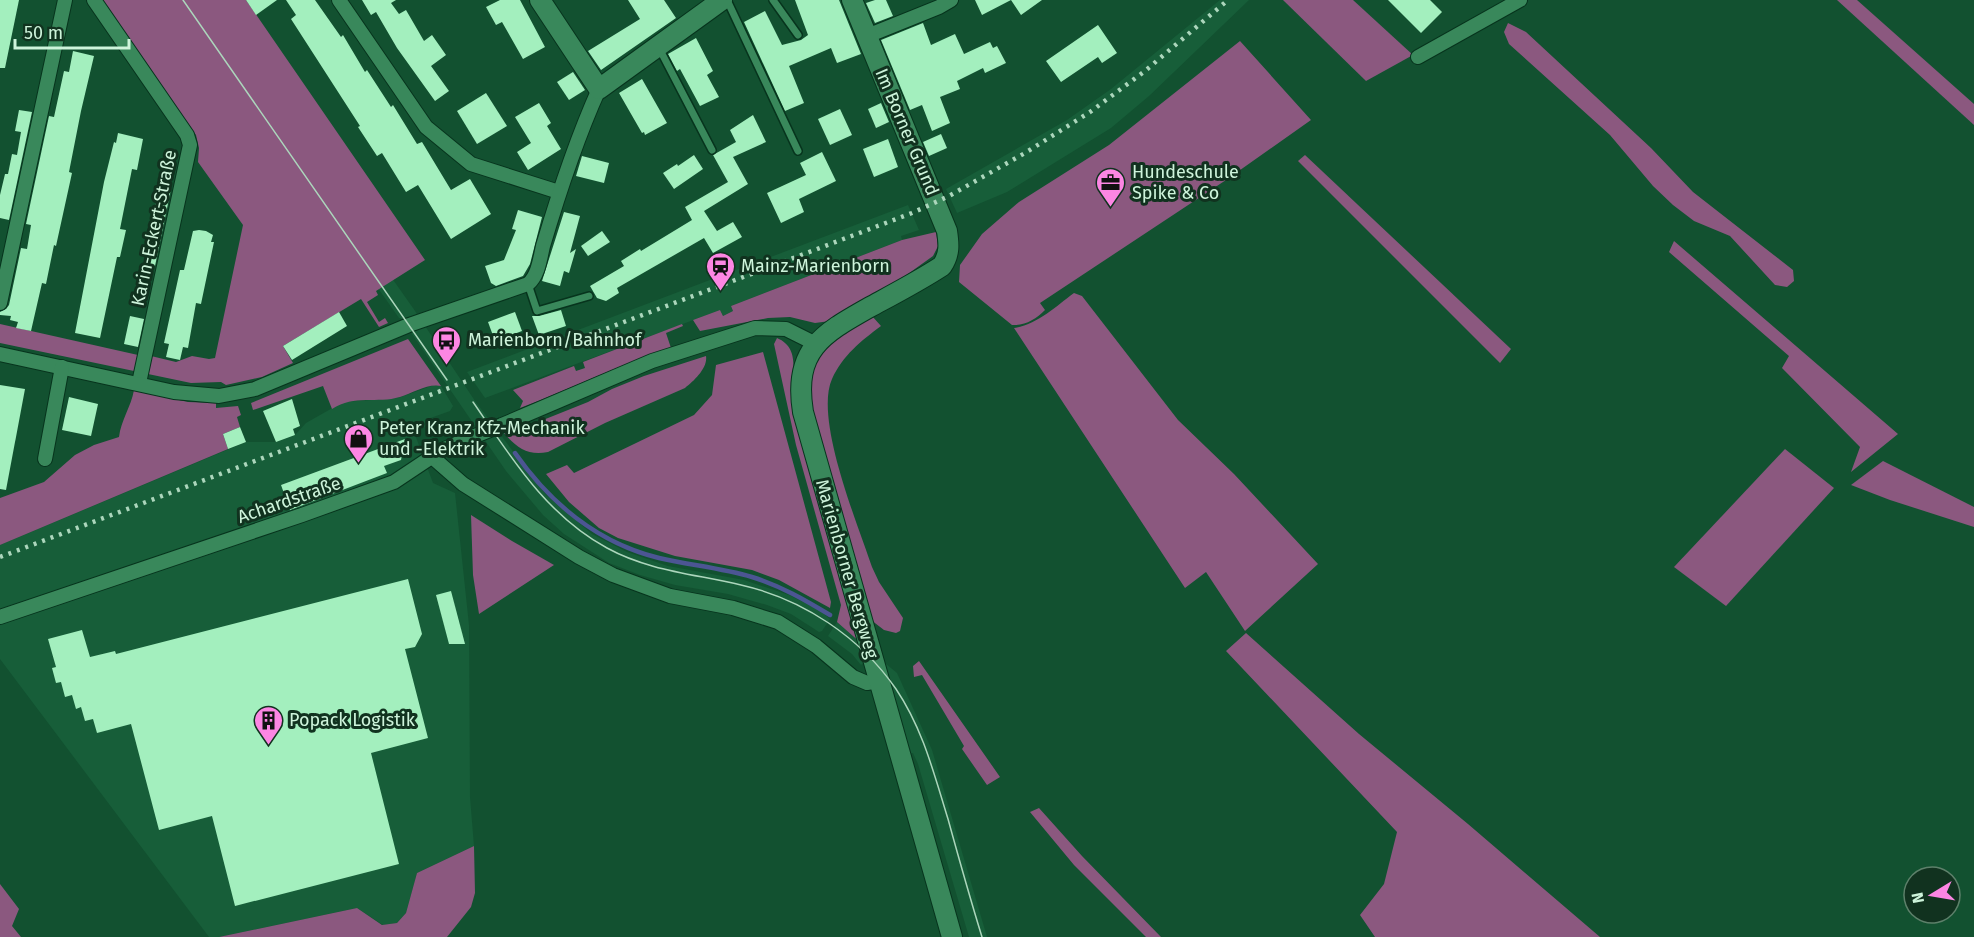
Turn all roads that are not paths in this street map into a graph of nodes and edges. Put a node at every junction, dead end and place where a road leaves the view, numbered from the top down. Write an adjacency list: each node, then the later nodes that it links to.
1 (65, 0): 22 (street)
2 (94, 0): 26 (street, Karin-Eckert-Straße)
3 (339, 0): 18 (street)
4 (540, 0): 15 (street)
5 (722, 0): 13 (street)
6 (727, 0): 17 (lane)
7 (773, 0): 11 (lane)
8 (852, 0): 12 (street, Im Borner Grund)
9 (951, 0): 12 (street)
10 (1520, 0): 14 (street)
11 (798, 35)
12 (867, 36): 19 (street, Im Borner Grund)
13 (658, 46): 15 (street); 16 (lane)
14 (1418, 57)
15 (599, 89): 18 (street)
16 (712, 150)
17 (798, 151)
18 (559, 192): 20 (street)
19 (942, 266): 23 (street, Marienborner Bergweg)
20 (528, 284): 21 (lane); 26 (street)
21 (589, 296)
22 (0, 303)
23 (816, 344): 27 (street, Achardstraße, bridge); 30 (street, Marienborner Bergweg)
24 (0, 354): 25 (street)
25 (62, 367): 26 (street); 28 (street)
26 (139, 383)
27 (431, 456): 29 (street, Achardstraße); 30 (street)
28 (45, 459)
29 (0, 616)
30 (879, 681): 31 (street, Marienborner Bergweg)
31 (952, 937)

